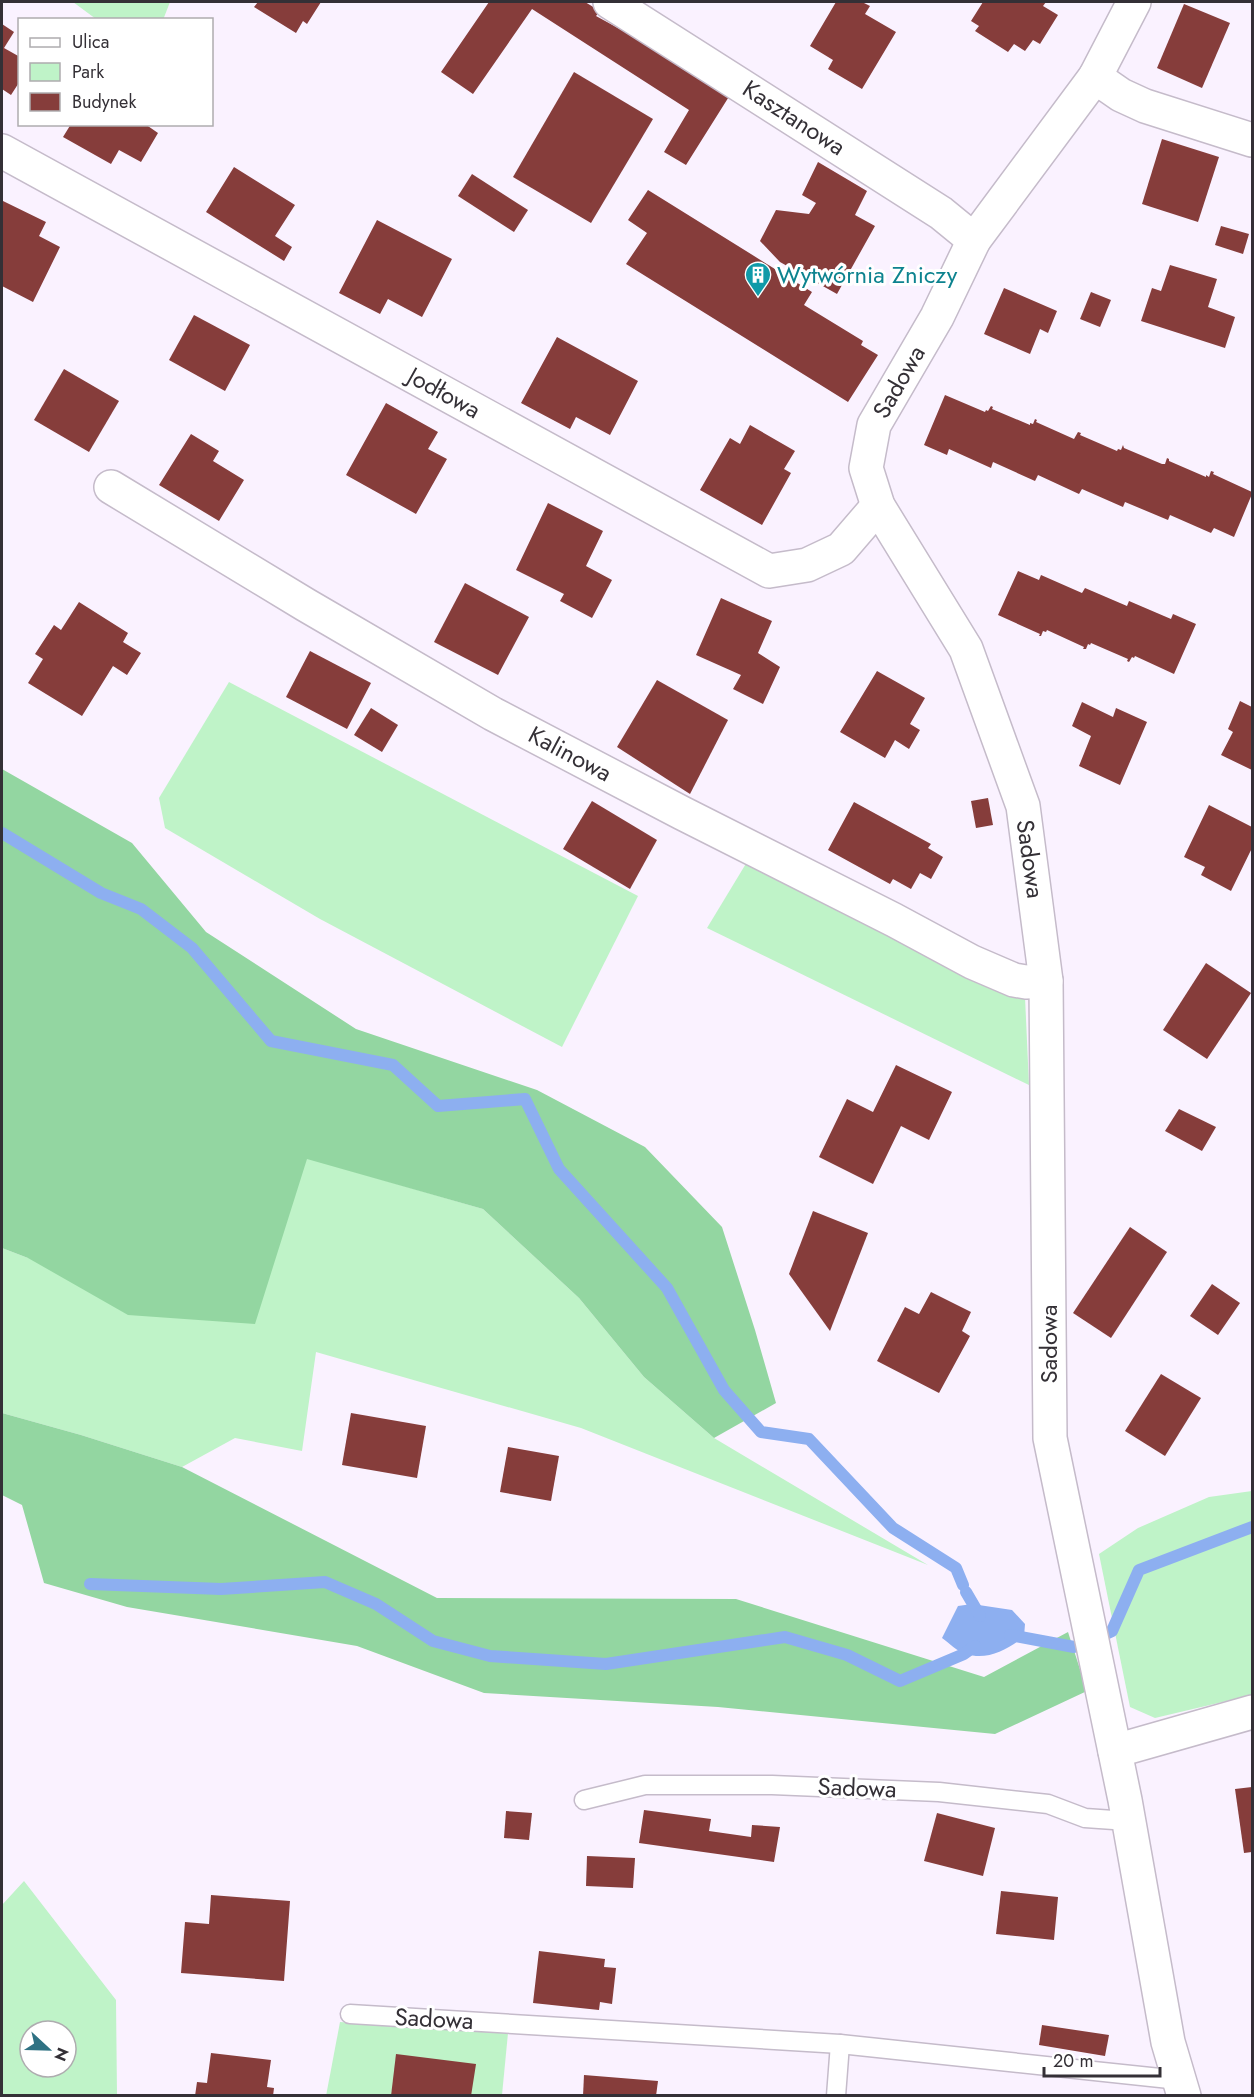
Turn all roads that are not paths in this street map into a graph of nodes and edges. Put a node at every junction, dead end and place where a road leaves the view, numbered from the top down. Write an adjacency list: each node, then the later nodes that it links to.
1 (610, 2): 6 (street, Kasztanowa)
2 (1134, 2): 3 (street, Sadowa)
3 (1095, 76): 4 (street); 6 (street, Sadowa)
4 (1252, 140)
5 (2, 151): 8 (street, Jodłowa)
6 (974, 240): 8 (street, Sadowa)
7 (111, 487): 9 (street, Kalinowa)
8 (878, 506): 9 (street, Sadowa)
9 (1046, 981): 11 (street, Sadowa)
10 (1252, 1712): 11 (street)
11 (1114, 1751): 13 (street, Sadowa)
12 (584, 1800): 13 (lane, Sadowa)
13 (1128, 1821): 16 (street, Sadowa)
14 (350, 2014): 15 (lane, Sadowa)
15 (840, 2044): 16 (lane, Sadowa); 17 (lane)
16 (1182, 2088)
17 (837, 2096)

